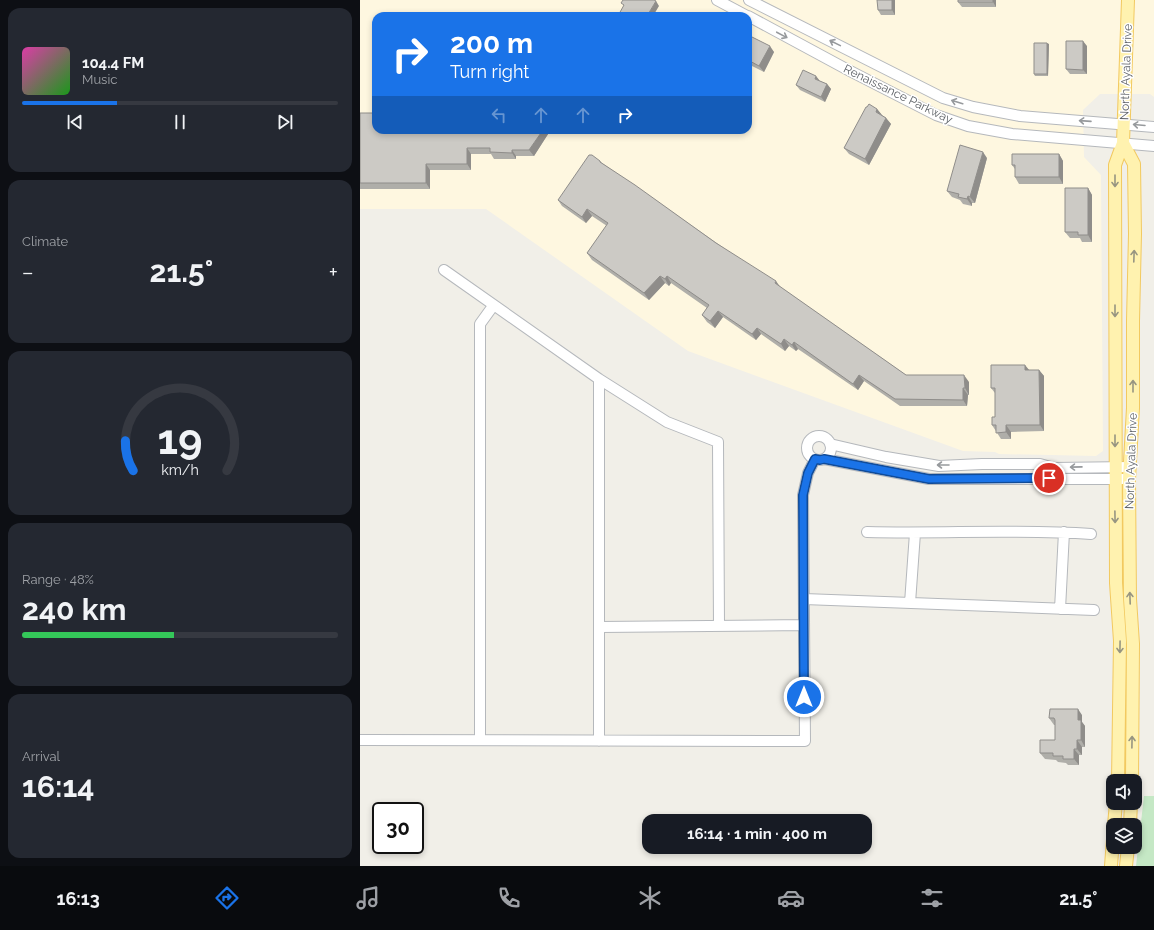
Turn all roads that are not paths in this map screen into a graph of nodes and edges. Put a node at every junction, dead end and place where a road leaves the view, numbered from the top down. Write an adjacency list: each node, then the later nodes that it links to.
1 (717, 0): 4 (street, Renaissance Parkway)
2 (749, 0): 6 (street, Renaissance Parkway, one-way to 2)
3 (1128, 0): 6 (main road, North Ayala Drive)
4 (740, 12)
5 (752, 18): 8 (street, Renaissance Parkway, one-way to 8)
6 (1124, 124): 7 (street, Renaissance Parkway, one-way to 6); 8 (main road, North Ayala Drive)
7 (1154, 127)
8 (1123, 143): 9 (street, Renaissance Parkway); 17 (main road, North Ayala Drive, one-way to 17); 18 (main road, North Ayala Drive, one-way to 8)
9 (1154, 146)
10 (444, 270): 11 (street)
11 (493, 306): 12 (street); 31 (street)
12 (599, 379): 28 (street); 29 (street)
13 (830, 444): 14 (street); 15 (street); 15 (street)
14 (865, 452): 16 (street); 17 (street, one-way to 14)
15 (820, 459): 16 (street); 23 (street)
16 (861, 467): 17 (street)
17 (1115, 473): 18 (street); 33 (main road, North Ayala Drive, one-way to 33)
18 (1130, 473): 34 (main road, North Ayala Drive, one-way to 18)
19 (867, 532): 21 (street)
20 (1064, 532): 21 (street); 22 (street); 25 (street)
21 (915, 534): 24 (street)
22 (1091, 534)
23 (804, 599): 24 (street); 27 (street)
24 (910, 603): 25 (street)
25 (1060, 608): 26 (street)
26 (1094, 610)
27 (804, 625): 28 (street); 32 (street)
28 (718, 626): 29 (street)
29 (600, 627): 32 (street)
30 (360, 740): 31 (street)
31 (480, 740): 32 (street)
32 (599, 741)
33 (1118, 774)
34 (1132, 774)
35 (1112, 854): 37 (main road)
36 (1127, 854): 38 (main road)
37 (1111, 866)
38 (1126, 866)

